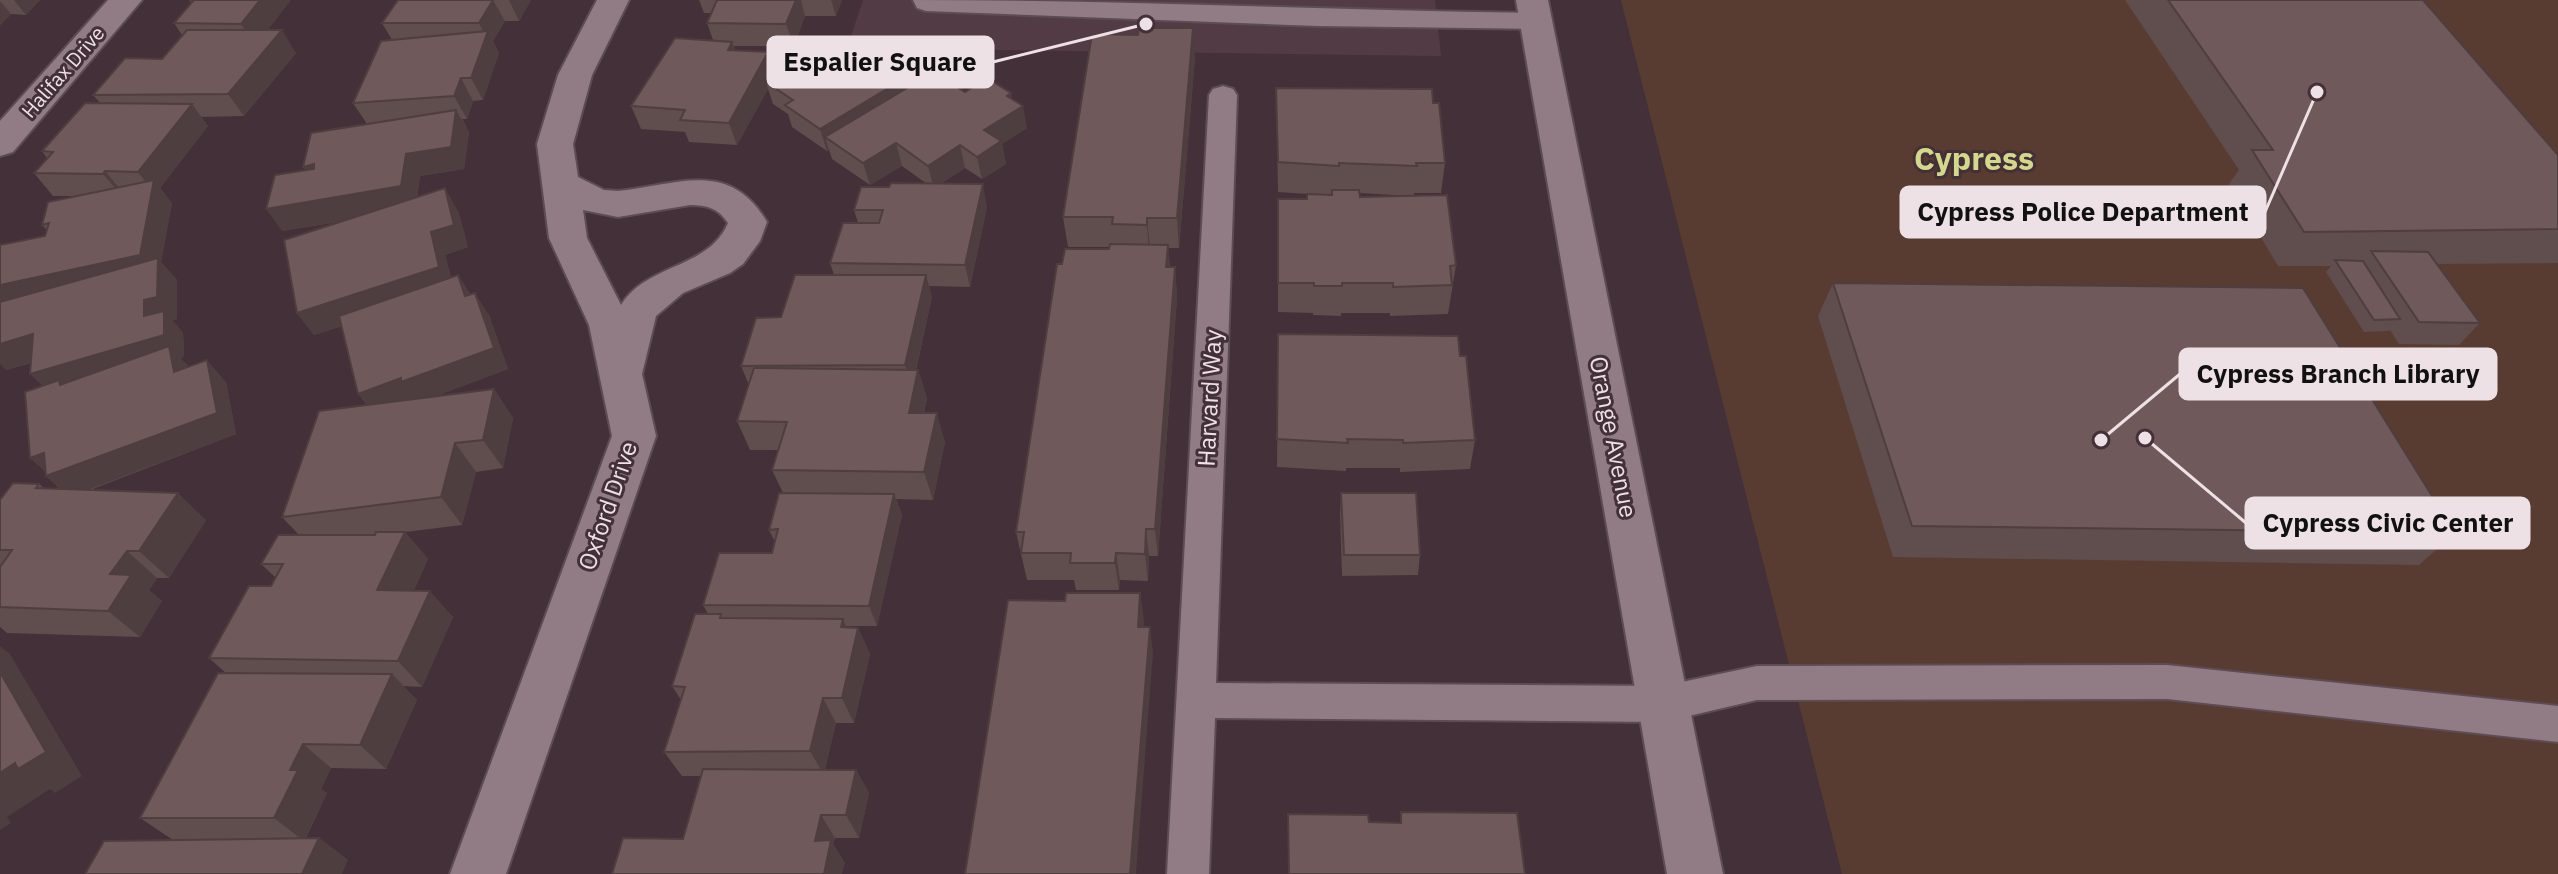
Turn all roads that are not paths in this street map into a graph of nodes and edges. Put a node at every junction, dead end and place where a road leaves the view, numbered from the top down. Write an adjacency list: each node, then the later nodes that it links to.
1 (126, 0): 8 (street, Halifax Drive)
2 (613, 0): 9 (street, Oxford Drive)
3 (926, 0): 4 (lane)
4 (1162, 7): 5 (lane)
5 (1297, 9): 6 (lane)
6 (1534, 10): 12 (street, Orange Avenue)
7 (1223, 95): 11 (lane, Harvard Way)
8 (0, 144)
9 (560, 183): 10 (street, Oxford Drive); 10 (street)
10 (621, 375): 14 (street, Oxford Drive)
11 (1196, 700): 12 (lane); 15 (lane, Harvard Way)
12 (1663, 704): 13 (lane); 16 (street, Orange Avenue)
13 (2558, 724)
14 (478, 874)
15 (1188, 874)
16 (1695, 874)

